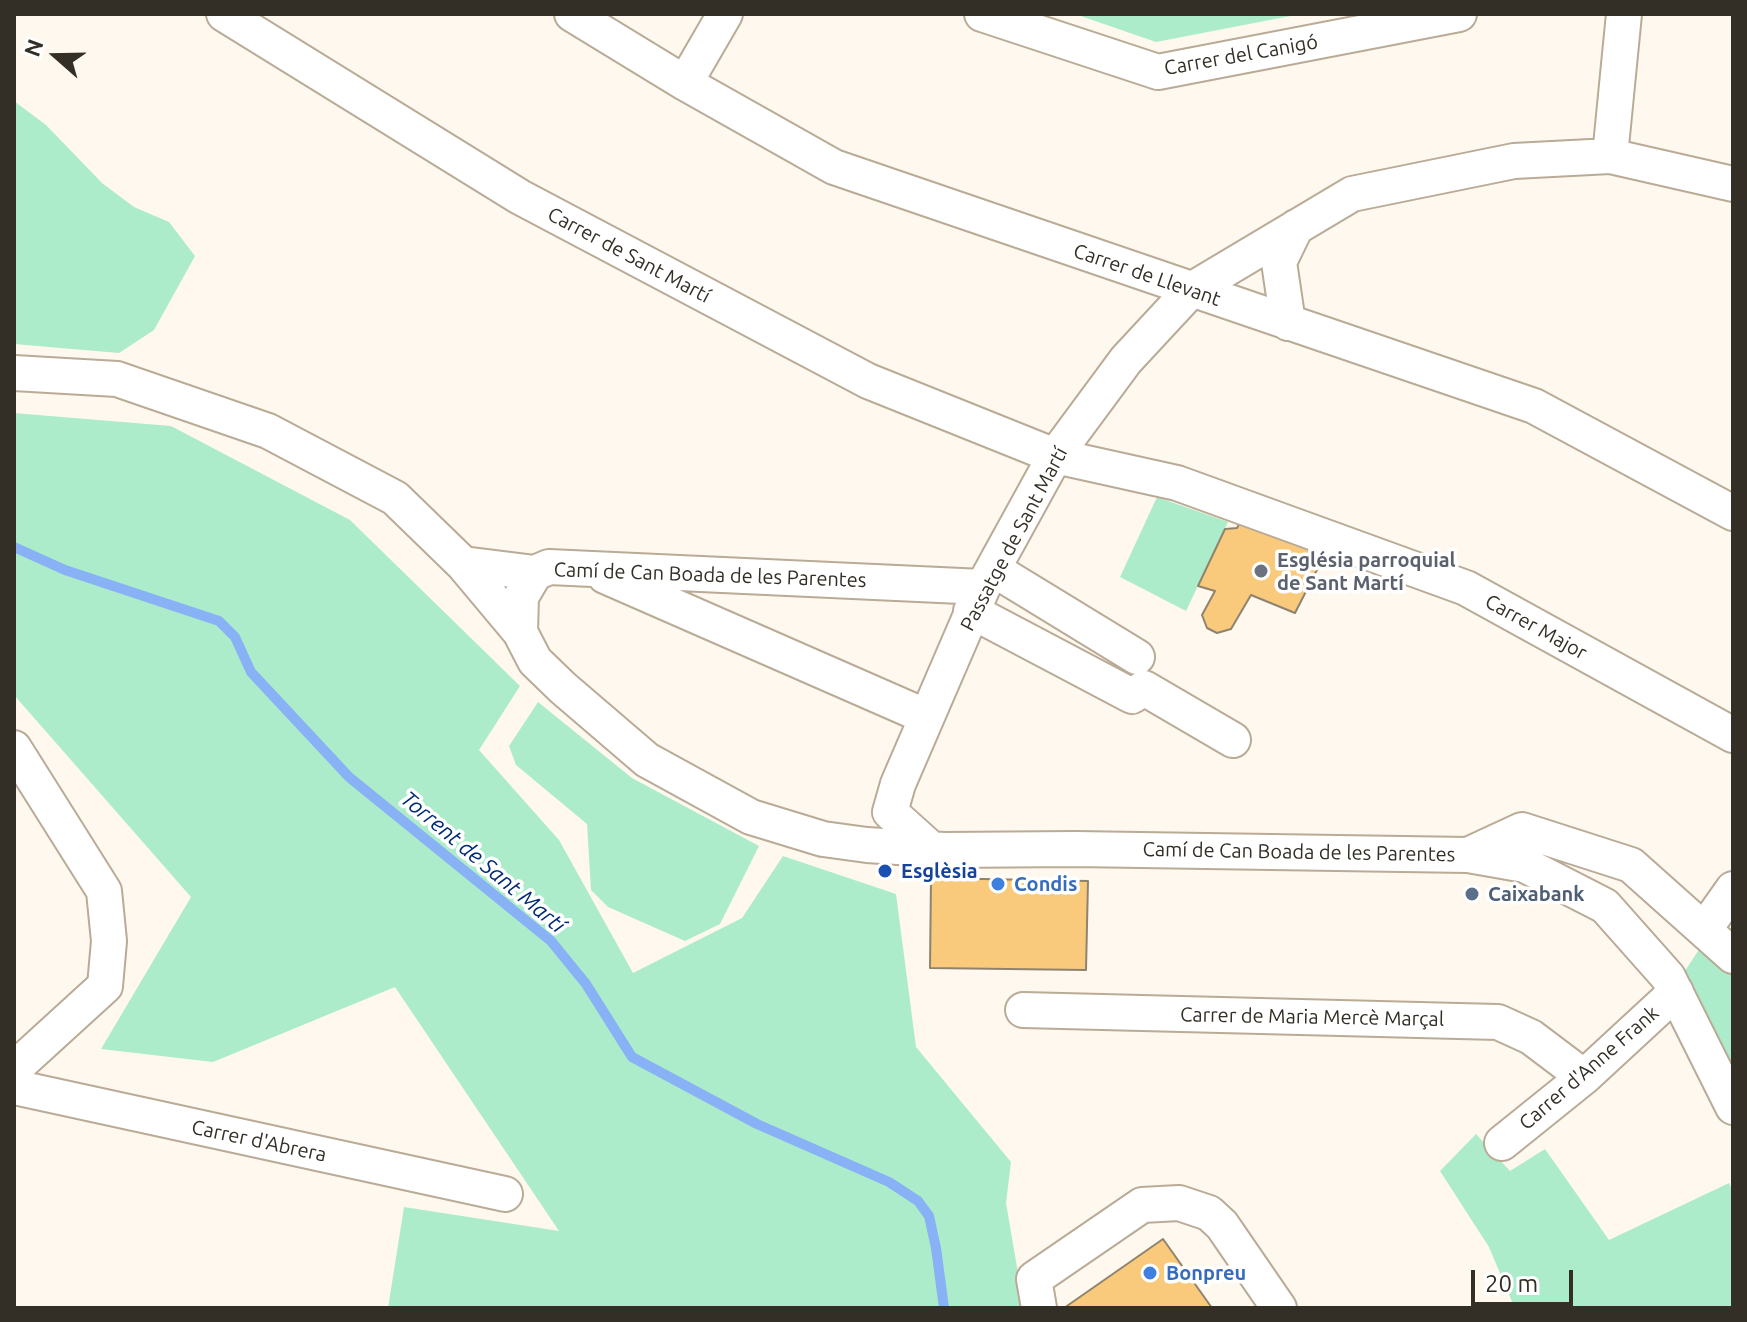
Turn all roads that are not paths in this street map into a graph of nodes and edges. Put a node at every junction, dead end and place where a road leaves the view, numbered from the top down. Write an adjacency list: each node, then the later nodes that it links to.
1 (224, 14): 14 (street, Carrer de Sant Martí)
2 (572, 14): 7 (street, Carrer de Llevant)
3 (725, 14): 7 (street)
4 (982, 14): 5 (street, Carrer del Canigó)
5 (1459, 14)
6 (1624, 14): 8 (street)
7 (685, 83): 11 (street, Carrer de Llevant)
8 (1610, 156): 9 (street, Passatge de Sant Martí); 10 (street, Passatge de Sant Martí)
9 (1733, 184)
10 (1296, 227): 11 (street, Passatge de Sant Martí); 12 (street)
11 (1191, 290): 12 (street, Carrer de Llevant); 14 (street, Passatge de Sant Martí)
12 (1288, 323): 15 (street, Carrer de Llevant)
13 (14, 373): 16 (street, Camí de Can Boada de les Parentes)
14 (1055, 456): 19 (street, Passatge de Sant Martí); 23 (street, Carrer Major)
15 (1733, 513)
16 (463, 564): 18 (street, Camí de Can Boada de les Parentes); 20 (street, Camí de Can Boada de les Parentes)
17 (584, 567): 18 (street, Camí de Can Boada de les Parentes); 19 (street, Camí de Can Boada de les Parentes); 22 (street)
18 (535, 573): 20 (street, Camí de Can Boada de les Parentes)
19 (982, 589): 21 (street); 22 (street, Passatge de Sant Martí); 24 (street)
20 (520, 632): 27 (street, Camí de Can Boada de les Parentes)
21 (1137, 657)
22 (927, 717): 26 (street, Passatge de Sant Martí)
23 (1733, 735)
24 (1233, 740)
25 (14, 748): 35 (street)
26 (890, 812): 27 (street); 28 (street)
27 (867, 845): 28 (street, Camí de Can Boada de les Parentes)
28 (930, 848): 29 (street, Camí de Can Boada de les Parentes)
29 (1468, 855): 31 (street, Camí de Can Boada de les Parentes); 33 (street)
30 (1733, 889): 31 (street)
31 (1704, 930): 32 (street, Camí de Can Boada de les Parentes)
32 (1733, 956)
33 (1676, 992): 36 (street, Carrer d'Anne Frank); 38 (street)
34 (1023, 1010): 36 (street, Carrer de Maria Mercè Marçal)
35 (14, 1069)
36 (1584, 1077): 39 (street, Carrer d'Anne Frank)
37 (14, 1087): 40 (street, Carrer d'Abrera)
38 (1733, 1107)
39 (1502, 1143)
40 (505, 1194)
41 (1039, 1308): 42 (street)
42 (1279, 1308)

